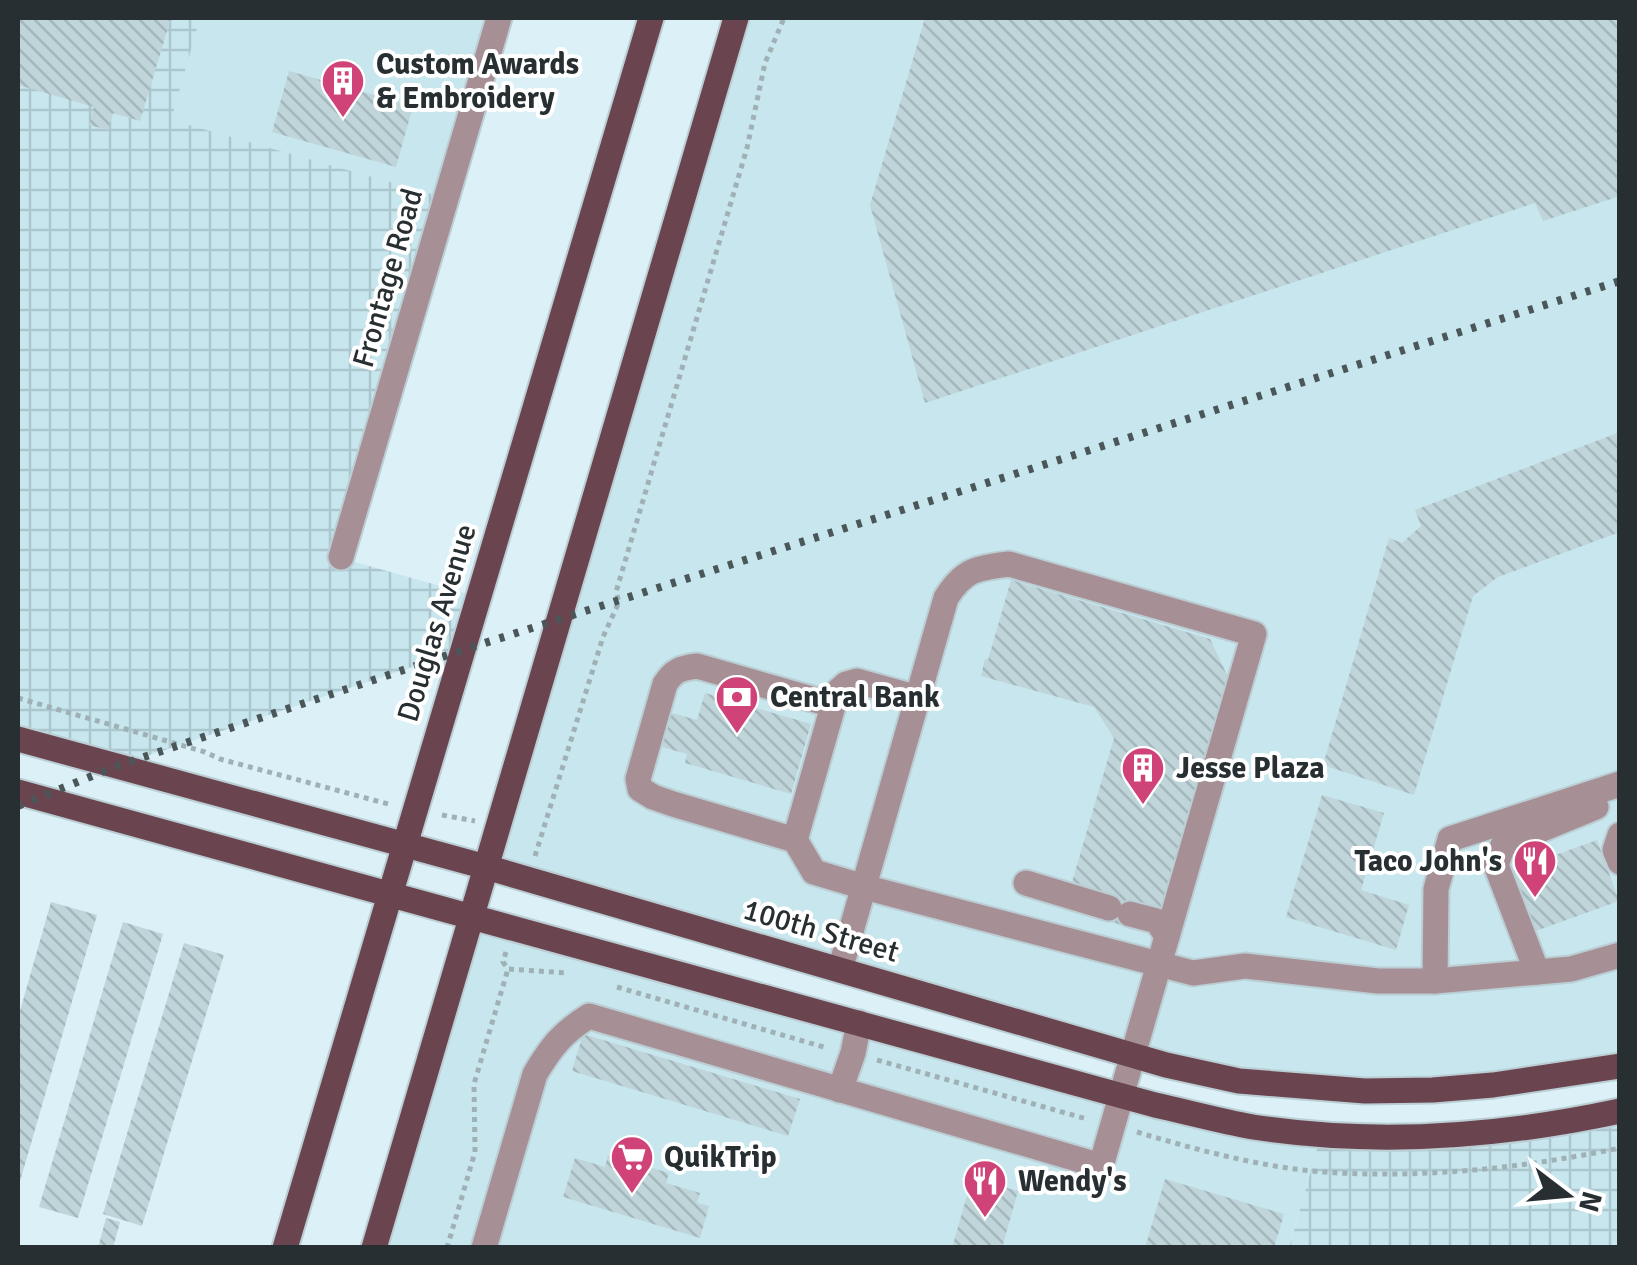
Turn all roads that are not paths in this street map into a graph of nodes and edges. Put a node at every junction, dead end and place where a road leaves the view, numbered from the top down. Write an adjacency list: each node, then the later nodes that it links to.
1 (499, 18): 4 (street, Frontage Road)
2 (650, 18): 13 (main road, Douglas Avenue)
3 (736, 18): 15 (main road)
4 (341, 557)
5 (918, 698): 6 (street); 17 (street); 20 (street)
6 (834, 705): 12 (street); 12 (street)
7 (18, 739): 13 (main road, 100th Street)
8 (1620, 784): 25 (street)
9 (18, 792): 18 (main road)
10 (1620, 798): 24 (street)
11 (1620, 835): 14 (street)
12 (795, 840): 17 (street)
13 (404, 846): 15 (main road, 100th Street); 18 (main road, Douglas Avenue)
14 (1620, 862)
15 (486, 866): 19 (main road); 23 (main road, 100th Street)
16 (1026, 884): 20 (street)
17 (864, 887): 22 (street); 23 (street)
18 (390, 894): 19 (main road); 32 (main road, Douglas Avenue)
19 (471, 916): 26 (main road); 33 (main road)
20 (1167, 936): 22 (street)
21 (1620, 956): 24 (street)
22 (1159, 964): 25 (street); 27 (street)
23 (840, 970): 27 (main road, 100th Street)
24 (1536, 972): 25 (street)
25 (1435, 981)
26 (859, 1023): 29 (street); 30 (main road)
27 (1133, 1056): 28 (main road, 100th Street); 30 (street)
28 (1620, 1066)
29 (840, 1090): 30 (street); 34 (street)
30 (1122, 1095): 31 (main road)
31 (1620, 1110)
32 (284, 1248)
33 (374, 1248)
34 (484, 1248)

